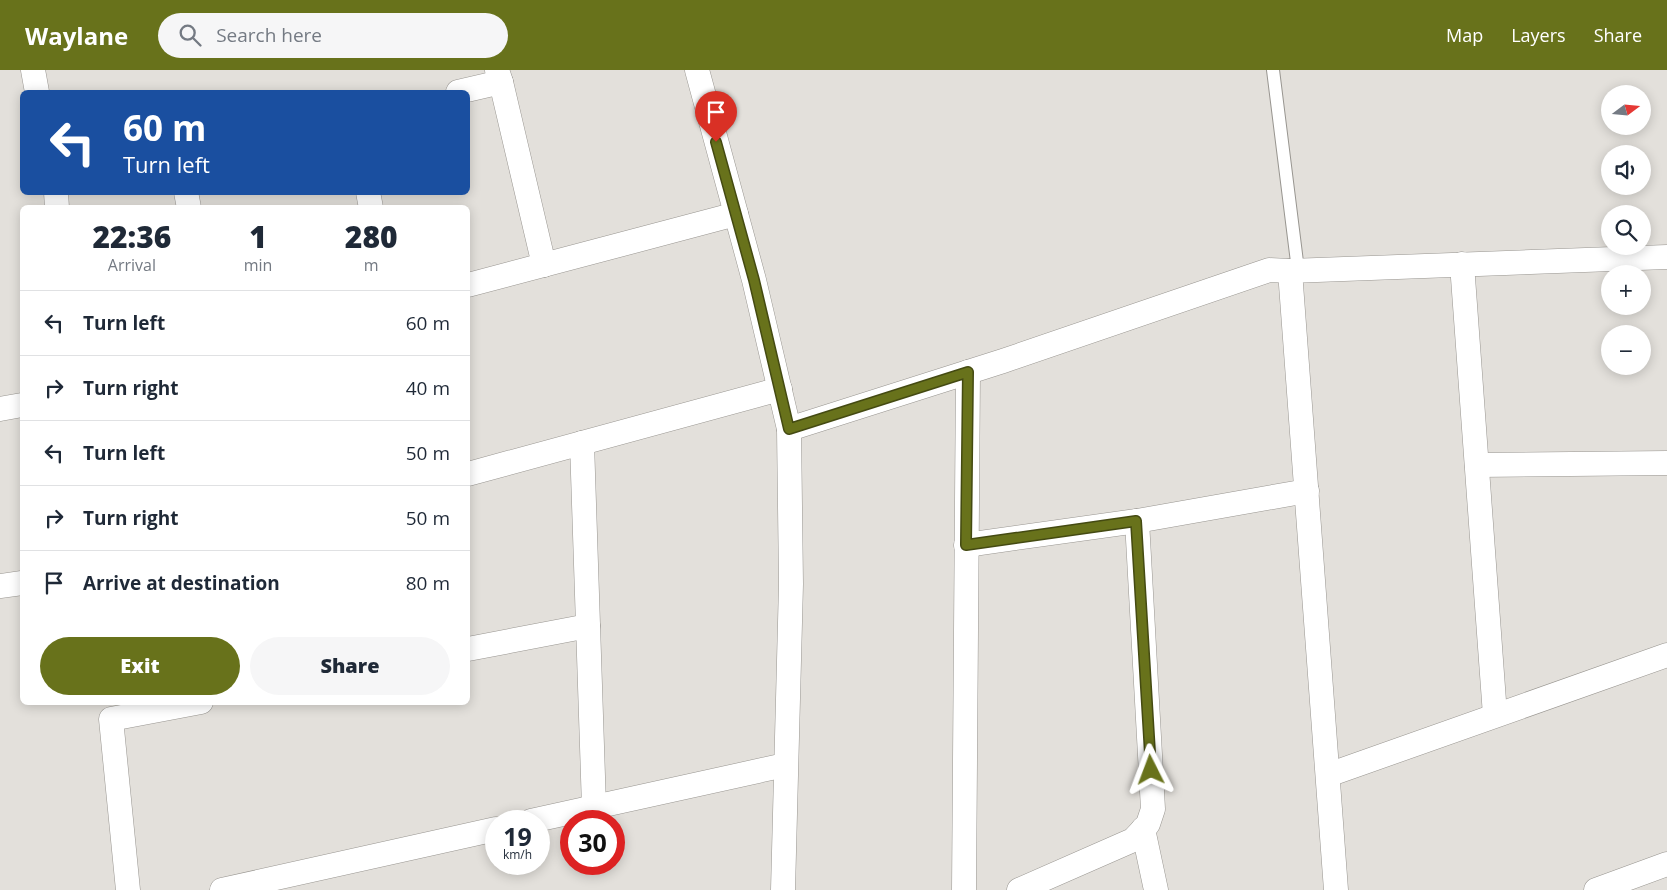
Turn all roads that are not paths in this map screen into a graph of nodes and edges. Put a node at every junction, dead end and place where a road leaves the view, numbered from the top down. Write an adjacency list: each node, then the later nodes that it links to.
1 (33, 70): 5 (street)
2 (697, 70): 7 (street)
3 (1273, 70): 11 (lane)
4 (499, 76): 6 (street); 10 (street)
5 (37, 90)
6 (463, 90)
7 (736, 214): 10 (street); 14 (street)
8 (1667, 257): 9 (street)
9 (1462, 264): 11 (street); 20 (street)
10 (544, 265): 12 (street)
11 (1294, 270): 13 (street); 22 (street)
12 (470, 284)
13 (968, 372): 17 (street); 24 (street)
14 (780, 389): 17 (street); 18 (street)
15 (20, 405): 16 (street)
16 (0, 409)
17 (789, 429): 33 (street)
18 (582, 443): 21 (street); 27 (street)
19 (1667, 463): 20 (street)
20 (1477, 465): 32 (street)
21 (470, 473)
22 (1307, 491): 23 (street); 34 (street)
23 (1136, 521): 24 (street); 37 (street)
24 (966, 545): 43 (street)
25 (20, 583): 26 (street)
26 (0, 586)
27 (588, 626): 28 (street); 35 (street)
28 (470, 649)
29 (1667, 655): 32 (street)
30 (185, 705): 31 (street)
31 (110, 712): 40 (street)
32 (1495, 715): 34 (street)
33 (785, 765): 35 (street); 42 (street)
34 (1328, 775): 46 (street)
35 (594, 807): 36 (street)
36 (550, 817)
37 (1143, 829): 44 (street); 45 (street)
38 (485, 831): 41 (street)
39 (1667, 864): 47 (street)
40 (128, 890)
41 (222, 890)
42 (783, 890)
43 (964, 890)
44 (1019, 890)
45 (1156, 890)
46 (1336, 890)
47 (1596, 890)

